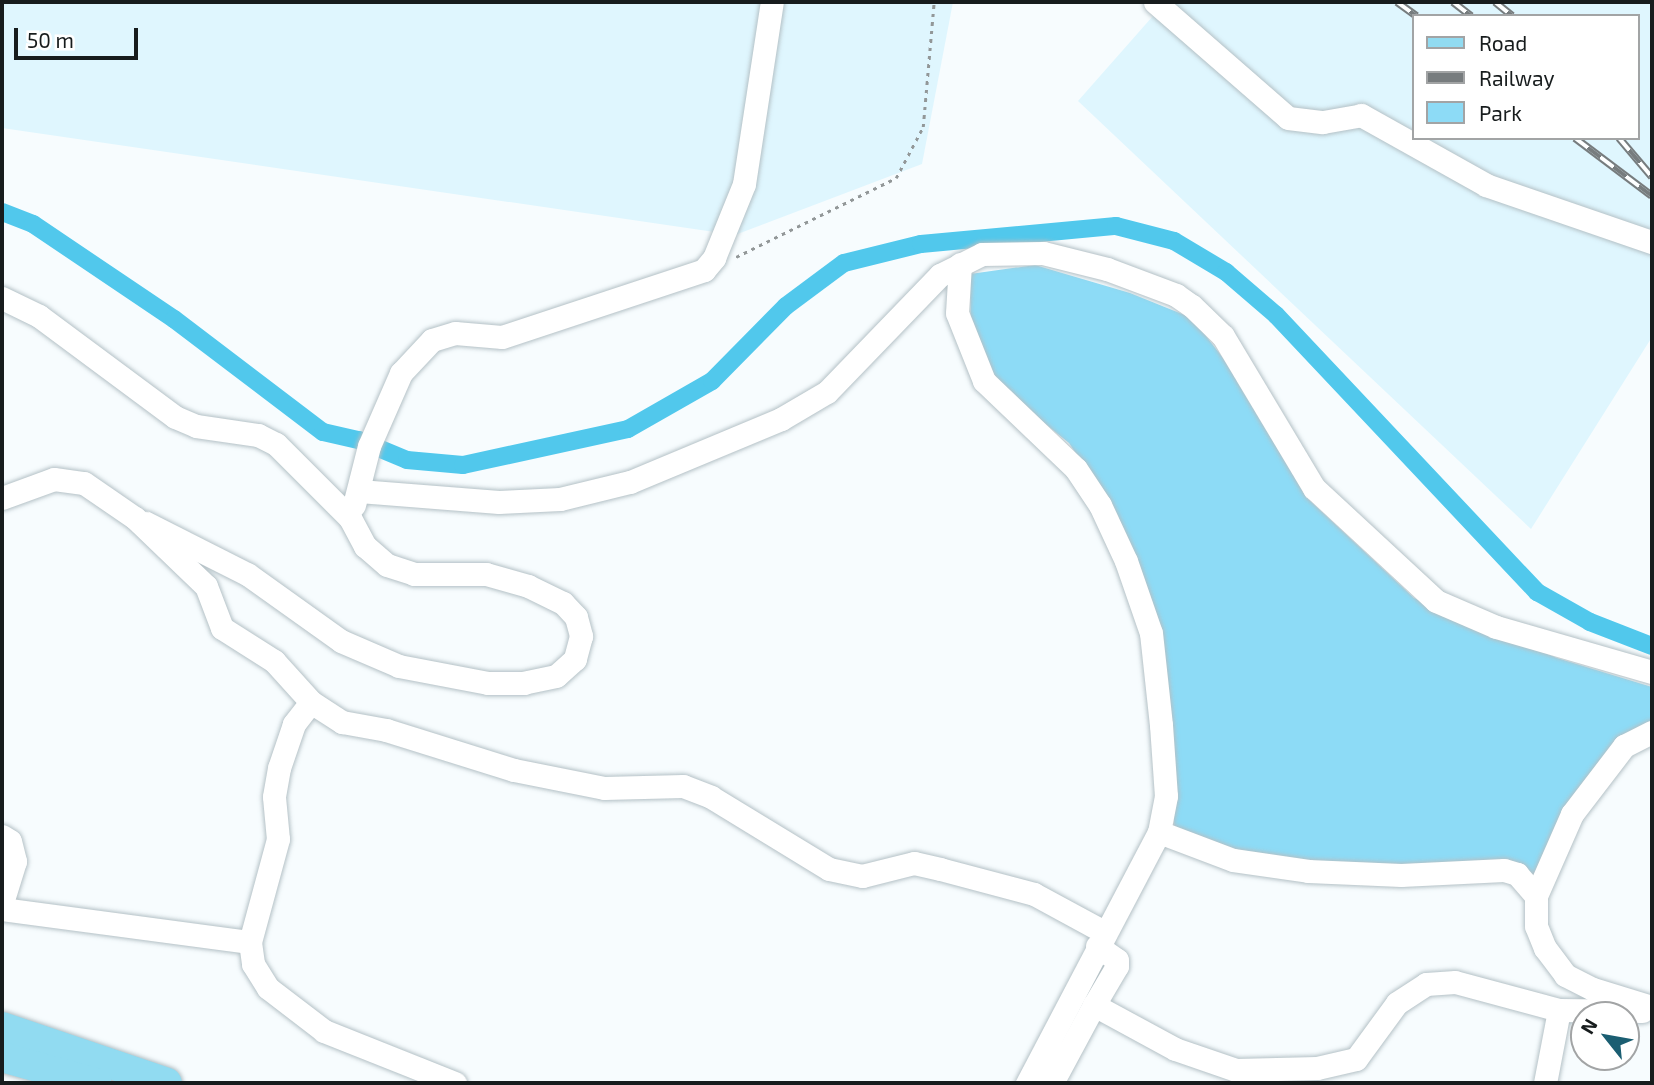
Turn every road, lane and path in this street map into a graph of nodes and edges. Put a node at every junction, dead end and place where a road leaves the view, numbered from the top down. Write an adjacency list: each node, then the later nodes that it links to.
1 (772, 2): 6 (lane)
2 (934, 2): 6 (path)
3 (1156, 2): 4 (lane)
4 (1652, 242)
5 (960, 264): 8 (lane); 12 (lane); 15 (lane)
6 (704, 270): 8 (lane)
7 (2, 298): 11 (lane)
8 (359, 491): 11 (lane)
9 (2, 498): 10 (lane)
10 (135, 518): 11 (lane); 13 (lane)
11 (350, 518)
12 (1652, 672)
13 (311, 702): 20 (lane); 21 (lane)
14 (1652, 732): 17 (lane)
15 (1159, 832): 17 (lane); 20 (lane)
16 (2, 836): 18 (lane)
17 (1536, 896): 23 (lane)
18 (2, 903)
19 (2, 909): 21 (lane)
20 (1100, 939): 22 (lane); 31 (lane)
21 (250, 942): 30 (lane)
22 (1094, 1005): 27 (lane); 32 (lane)
23 (1652, 1009): 24 (lane)
24 (1559, 1010): 27 (lane); 33 (lane)
25 (2, 1027): 29 (main road)
26 (2, 1057): 28 (main road)
27 (1237, 1077)
28 (96, 1083)
29 (167, 1083)
30 (455, 1083)
31 (1027, 1083)
32 (1052, 1083)
33 (1545, 1083)

